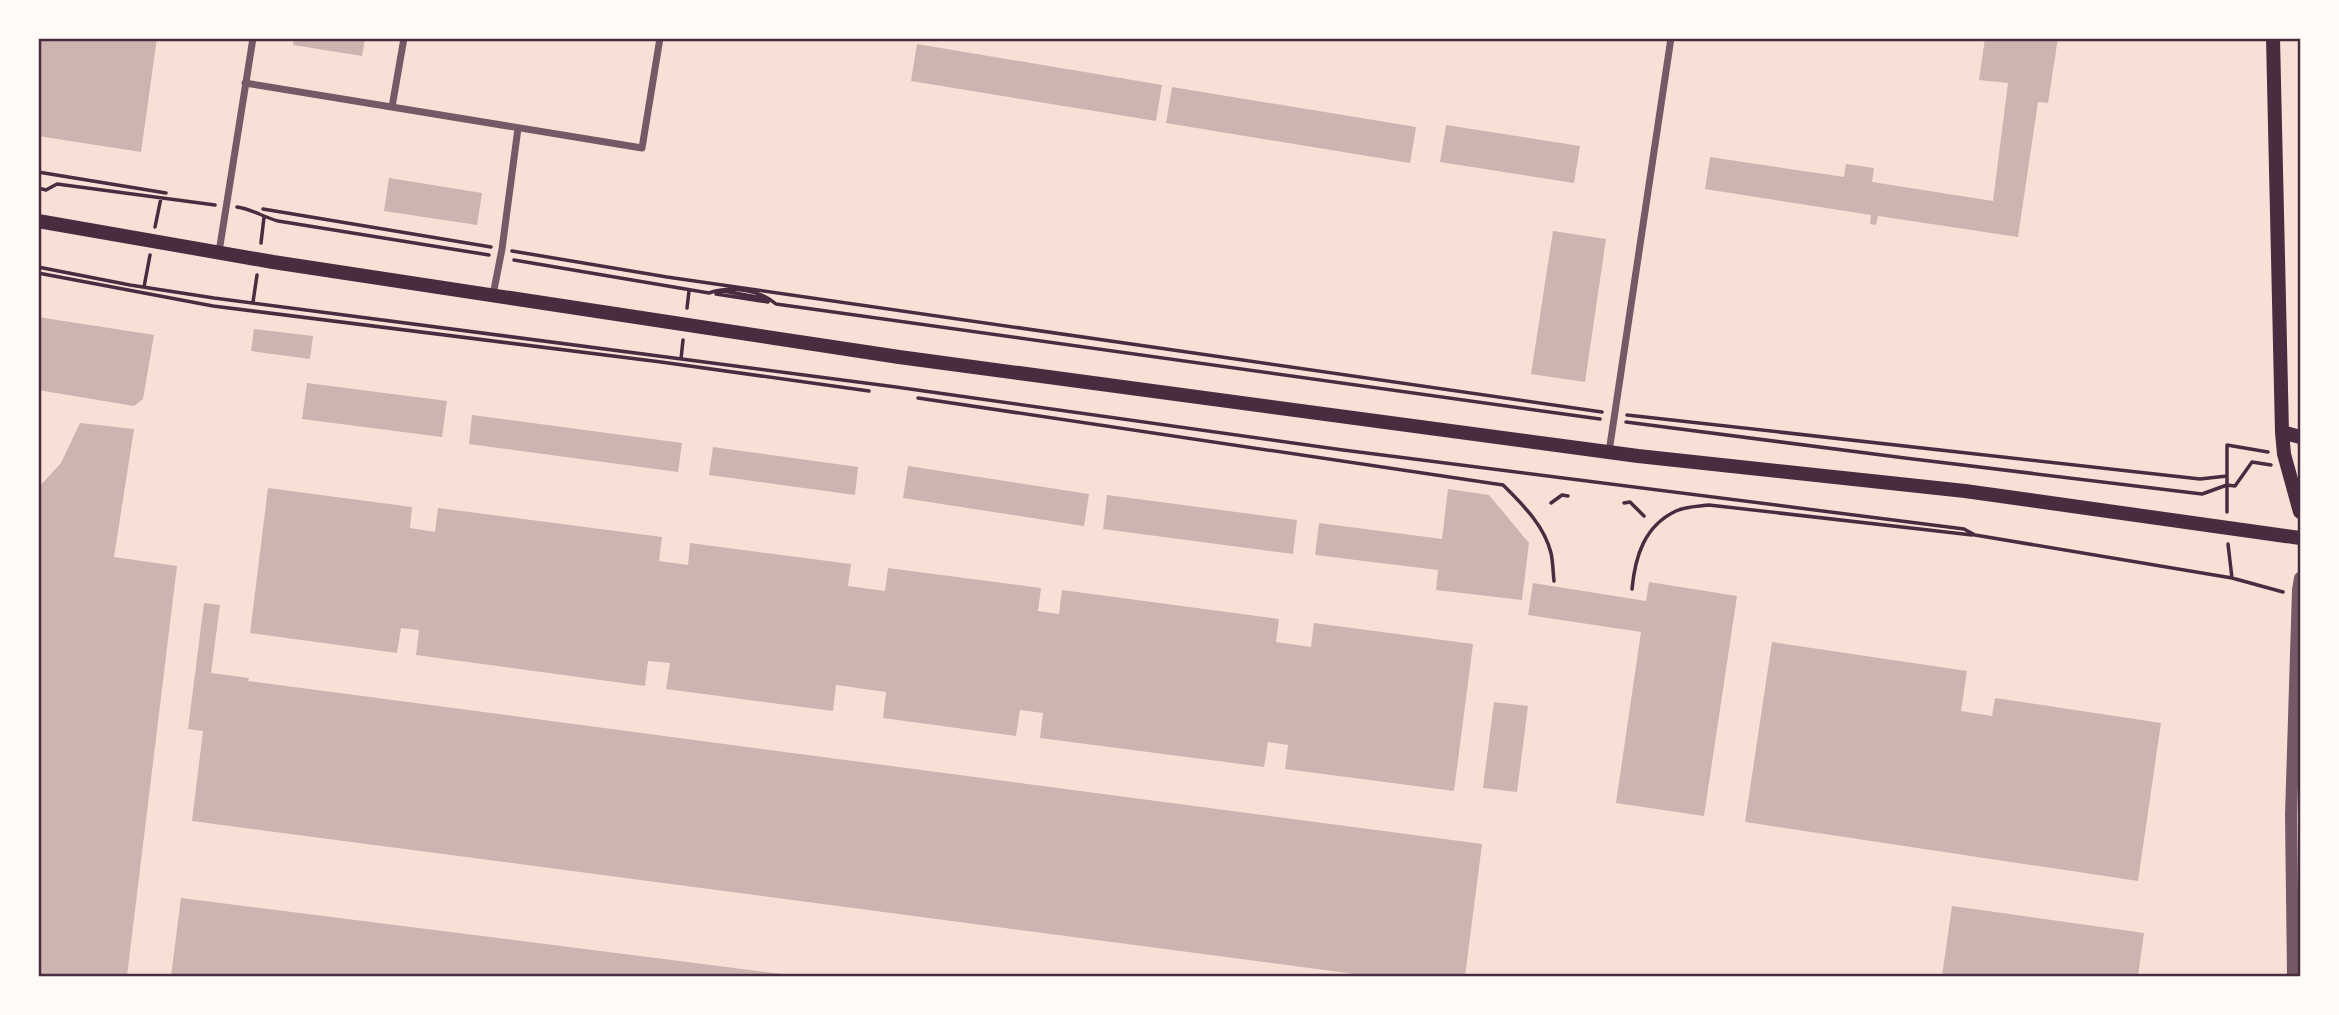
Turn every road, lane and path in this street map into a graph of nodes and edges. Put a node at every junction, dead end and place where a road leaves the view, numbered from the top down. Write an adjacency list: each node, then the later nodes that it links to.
1 (253, 38): 6 (street)
2 (404, 38): 7 (street)
3 (660, 38): 8 (street)
4 (1671, 38): 23 (street)
5 (2273, 38): 24 (main road)
6 (245, 83): 7 (street); 16 (street)
7 (392, 107): 8 (street)
8 (517, 128): 17 (street)
9 (38, 172): 11 (path)
10 (38, 188): 12 (path)
11 (166, 193)
12 (161, 198)
13 (263, 209): 17 (path)
14 (264, 217): 17 (path)
15 (38, 221): 16 (main road)
16 (218, 252): 19 (main road)
17 (501, 253): 19 (street); 23 (path); 23 (path)
18 (38, 270): 21 (path); 36 (path)
19 (492, 296): 26 (main road)
20 (739, 296): 20 (path); 20 (path)
21 (869, 391)
22 (918, 398): 40 (path)
23 (1614, 417): 26 (street); 28 (path); 29 (path)
24 (2282, 432): 25 (main road); 27 (main road)
25 (2301, 437)
26 (1609, 453): 35 (main road)
27 (2286, 461): 28 (path); 29 (path); 33 (main road)
28 (2227, 476): 29 (path)
29 (2227, 485): 35 (path)
30 (1568, 496): 31 (path)
31 (1551, 503)
32 (1624, 503): 34 (path)
33 (2301, 512)
34 (1644, 516)
35 (2227, 527): 37 (main road); 38 (path)
36 (1975, 535): 38 (path); 41 (path)
37 (2301, 538)
38 (2232, 578): 42 (path)
39 (2301, 578): 42 (street)
40 (1553, 581)
41 (1632, 589)
42 (2298, 596): 43 (street)
43 (2293, 976)

